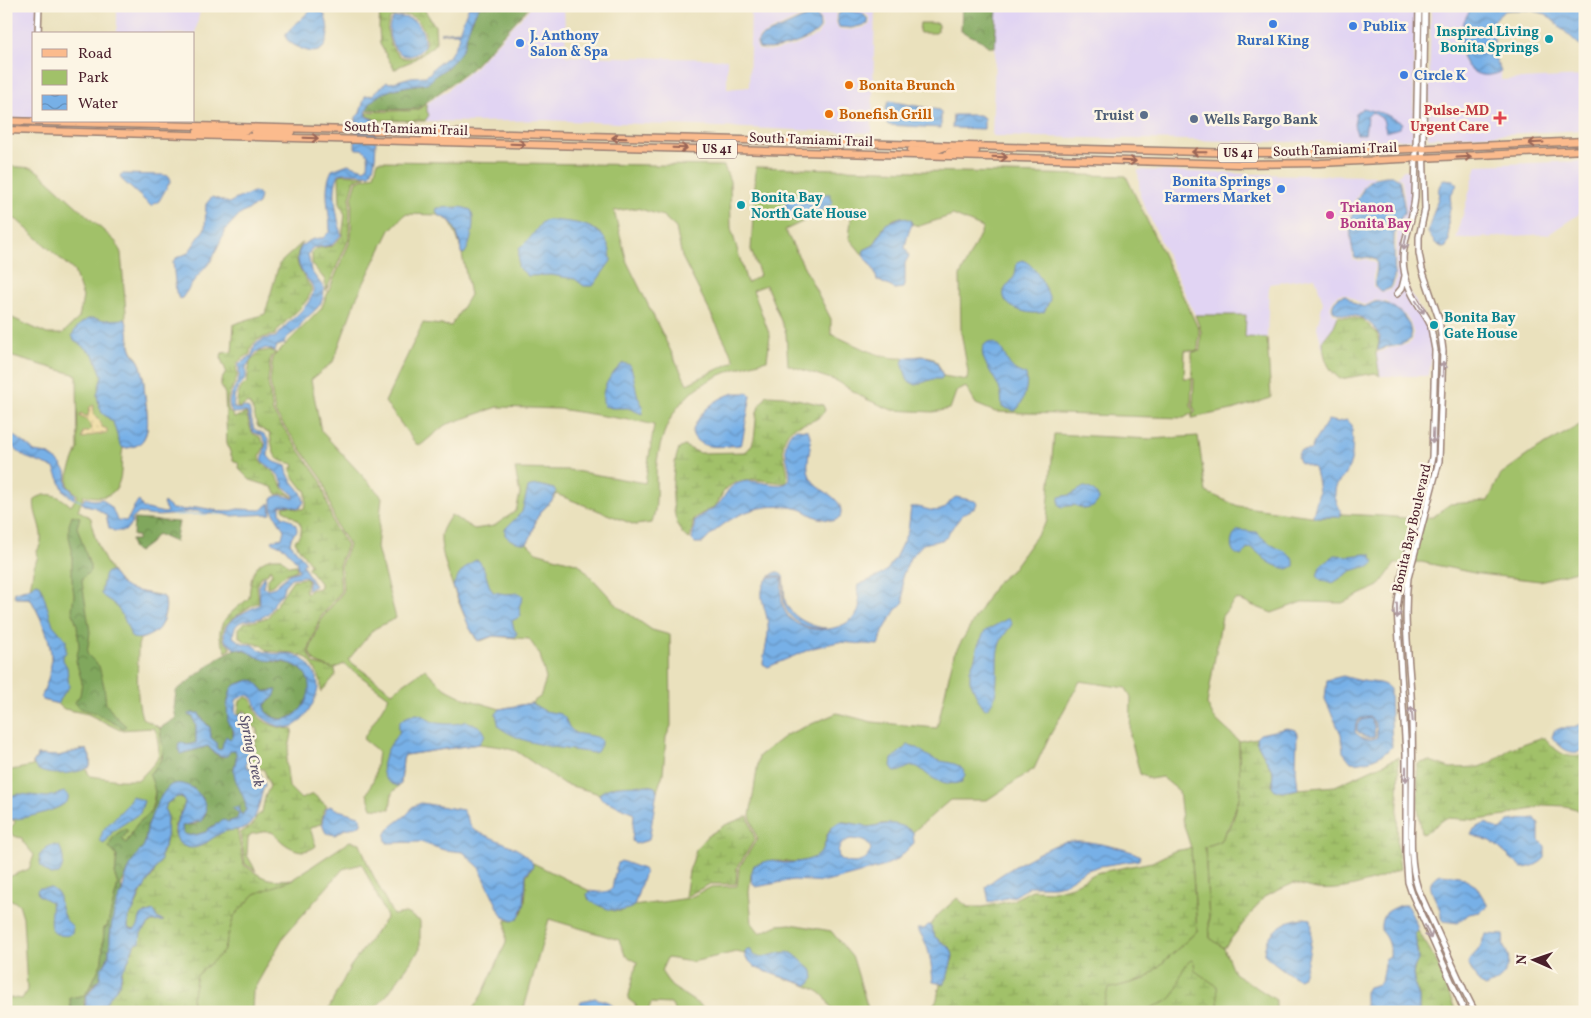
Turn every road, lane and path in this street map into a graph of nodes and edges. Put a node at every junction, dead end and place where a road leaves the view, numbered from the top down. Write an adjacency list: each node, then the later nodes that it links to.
1 (39, 6): 4 (street)
2 (1419, 6): 19 (street)
3 (1424, 6): 19 (street)
4 (38, 32)
5 (6, 121): 6 (main road, South Tamiami Trail / US 41)
6 (32, 122)
7 (35, 122): 8 (main road, South Tamiami Trail / US 41); 11 (street)
8 (252, 128): 9 (main road, South Tamiami Trail / US 41); 13 (main road)
9 (308, 129): 12 (main road, South Tamiami Trail / US 41); 14 (main road)
10 (6, 130): 11 (main road, South Tamiami Trail / US 41)
11 (35, 131): 13 (main road, South Tamiami Trail / US 41)
12 (493, 134): 15 (main road); 17 (main road, South Tamiami Trail / US 41, one-way to 12)
13 (179, 135): 14 (main road, South Tamiami Trail / US 41)
14 (250, 137): 15 (main road, South Tamiami Trail / US 41, one-way to 15)
15 (404, 141): 21 (main road, South Tamiami Trail / US 41, one-way to 21)
16 (1585, 141): 19 (main road, South Tamiami Trail / US 41, one-way to 19)
17 (947, 146): 18 (main road, South Tamiami Trail / US 41); 21 (main road)
18 (994, 148): 19 (main road, South Tamiami Trail / US 41, one-way to 18); 22 (main road)
19 (1420, 148): 23 (street)
20 (1585, 150): 23 (main road, South Tamiami Trail / US 41, one-way to 20)
21 (882, 154): 22 (main road, South Tamiami Trail / US 41)
22 (946, 155): 23 (main road, South Tamiami Trail / US 41, one-way to 23)
23 (1419, 159): 24 (street, Bonita Bay Boulevard, one-way to 24); 27 (street, Bonita Bay Boulevard, one-way to 23)
24 (1405, 275): 25 (street); 26 (street, Bonita Bay Boulevard, one-way to 26)
25 (1397, 294)
26 (1465, 1012)
27 (1475, 1012)

